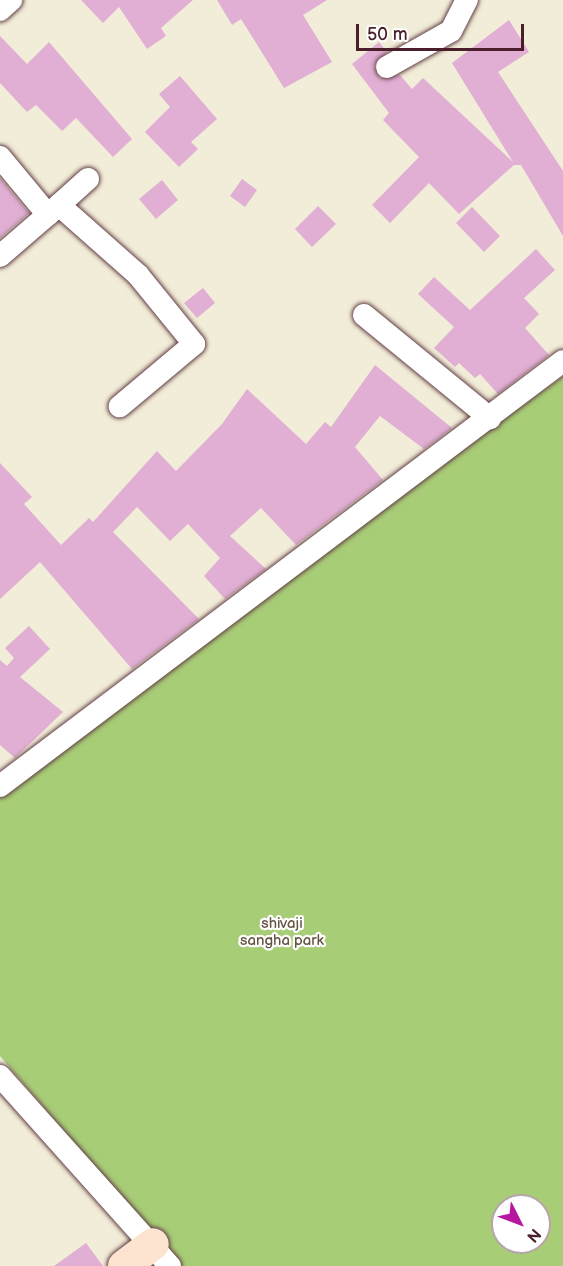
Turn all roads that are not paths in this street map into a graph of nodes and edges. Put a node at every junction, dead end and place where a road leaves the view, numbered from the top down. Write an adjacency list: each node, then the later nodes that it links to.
1 (11, 0): 3 (street)
2 (467, 0): 4 (street)
3 (0, 10)
4 (387, 67)
5 (0, 157): 7 (street)
6 (87, 179): 7 (street)
7 (54, 210): 8 (street); 11 (street)
8 (0, 256)
9 (364, 315): 12 (street)
10 (563, 361): 12 (street)
11 (120, 406)
12 (490, 418): 13 (street)
13 (0, 786)
14 (0, 1076): 15 (street)
15 (162, 1255): 16 (street)
16 (124, 1266)

